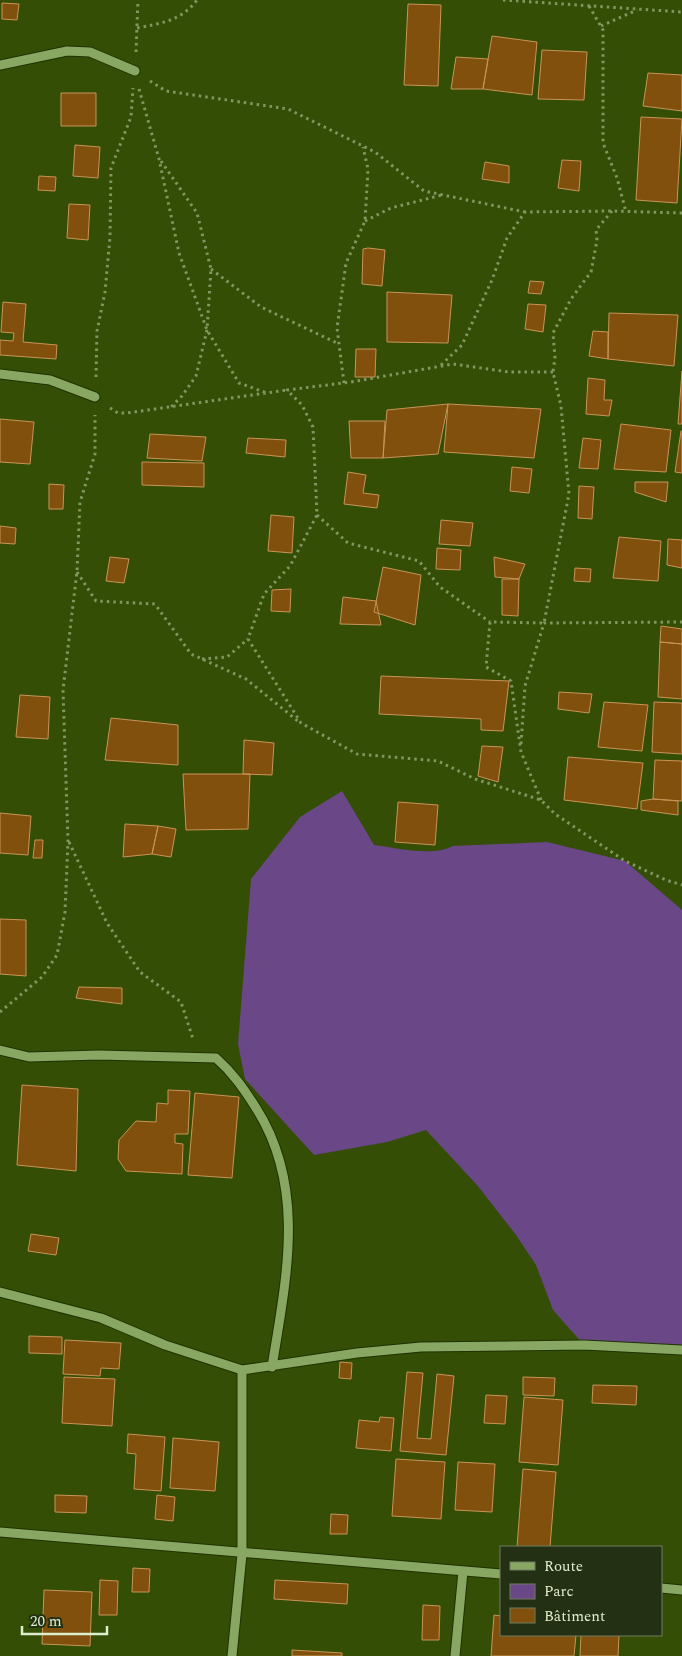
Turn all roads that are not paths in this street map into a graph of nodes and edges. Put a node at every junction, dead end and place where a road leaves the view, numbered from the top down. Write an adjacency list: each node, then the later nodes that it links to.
1 (0, 65): 2 (street)
2 (134, 72)
3 (0, 374): 4 (street)
4 (95, 398)
5 (0, 1050): 8 (street)
6 (0, 1292): 9 (street)
7 (682, 1350): 8 (street)
8 (272, 1367): 9 (street)
9 (242, 1370): 11 (street)
10 (0, 1532): 11 (street)
11 (242, 1554): 12 (street); 16 (street)
12 (463, 1571): 13 (street); 17 (street)
13 (500, 1574)
14 (662, 1588): 15 (street)
15 (682, 1590)
16 (232, 1656)
17 (455, 1656)

